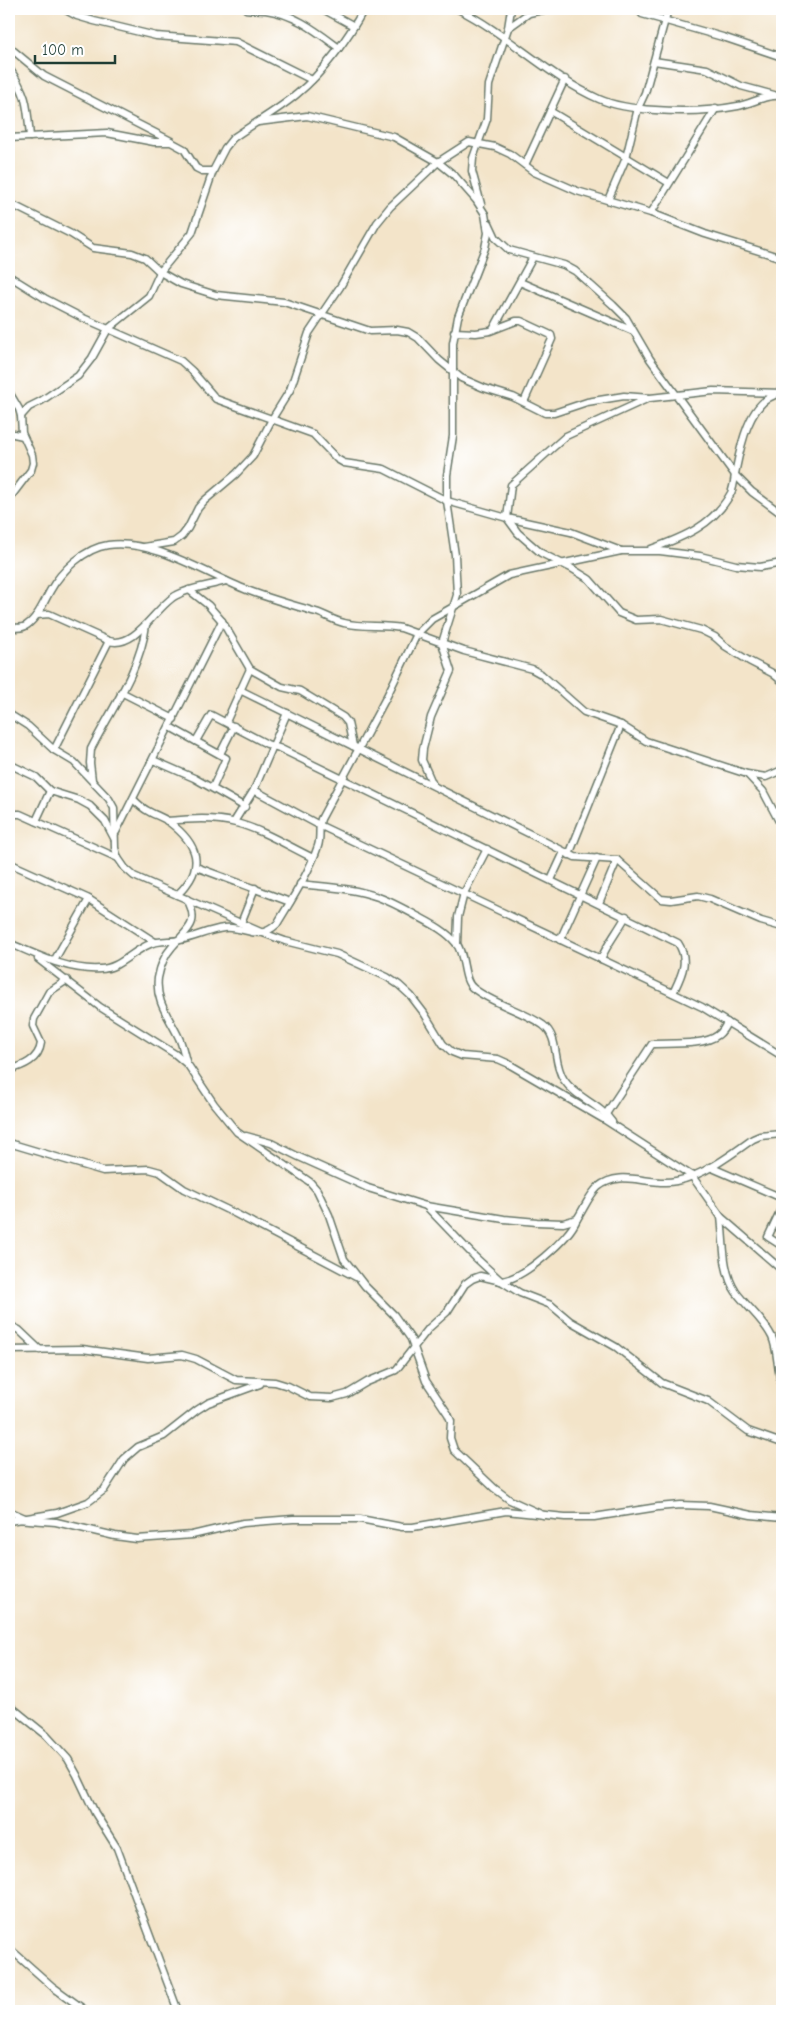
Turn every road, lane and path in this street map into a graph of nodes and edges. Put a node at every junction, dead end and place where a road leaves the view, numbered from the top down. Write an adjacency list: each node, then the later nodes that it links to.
1 (64, 9): 20 (street)
2 (246, 9): 15 (street)
3 (324, 9): 11 (street)
4 (364, 9): 11 (street)
5 (458, 9): 13 (street)
6 (511, 9): 12 (street)
7 (547, 9): 12 (street)
8 (638, 9): 10 (street)
9 (668, 9): 10 (street)
10 (666, 21): 16 (street); 17 (street)
11 (354, 26): 15 (street)
12 (508, 28): 13 (street)
13 (505, 37): 19 (street); 29 (street)
14 (9, 46): 28 (street)
15 (339, 48): 20 (street)
16 (782, 57)
17 (654, 60): 21 (street); 22 (street)
18 (9, 68): 26 (street)
19 (565, 79): 22 (street); 24 (street)
20 (312, 80): 25 (street)
21 (780, 97): 23 (street)
22 (638, 108): 23 (street); 30 (street)
23 (716, 108): 34 (street)
24 (550, 111): 30 (street); 32 (street)
25 (258, 122): 31 (street); 33 (street)
26 (30, 137): 27 (street); 28 (street)
27 (9, 138)
28 (171, 142): 33 (street)
29 (477, 143): 31 (street); 32 (street); 38 (street)
30 (626, 158): 34 (street); 35 (street)
31 (438, 162): 38 (street); 44 (street)
32 (525, 165): 35 (street)
33 (213, 171): 41 (street)
34 (669, 183): 37 (street)
35 (608, 200): 37 (street)
36 (9, 203): 41 (street)
37 (651, 212): 40 (street)
38 (485, 214): 39 (street); 47 (street)
39 (533, 257): 43 (street); 48 (street)
40 (782, 258)
41 (160, 272): 44 (street); 45 (street)
42 (9, 276): 45 (street)
43 (520, 282): 46 (street); 48 (street)
44 (321, 314): 49 (street); 56 (street)
45 (108, 329): 55 (street); 56 (street)
46 (494, 329): 47 (street); 54 (street)
47 (454, 332): 49 (street)
48 (634, 332): 52 (street)
49 (452, 372): 54 (street); 61 (street)
50 (9, 392): 55 (street)
51 (782, 393): 52 (street); 59 (street)
52 (676, 394): 53 (street); 59 (street)
53 (650, 398): 54 (street); 63 (street)
54 (524, 402)
55 (22, 416): 58 (street)
56 (272, 419): 61 (street); 64 (street)
57 (9, 432): 58 (street)
58 (23, 436): 60 (street)
59 (735, 475): 62 (street); 66 (street)
60 (9, 499)
61 (447, 501): 63 (street); 71 (street)
62 (782, 514)
63 (507, 518): 65 (street); 68 (street)
64 (144, 547): 69 (street); 72 (street)
65 (621, 551): 66 (street); 68 (street)
66 (647, 551): 67 (street)
67 (782, 563)
68 (563, 564): 71 (street); 80 (street)
69 (226, 581): 70 (street); 76 (street)
70 (189, 590): 73 (street); 74 (street)
71 (452, 608): 76 (street); 78 (street)
72 (37, 614): 75 (street); 77 (street)
73 (222, 621): 79 (street); 85 (street)
74 (146, 624): 77 (street); 82 (street)
75 (9, 627)
76 (417, 634): 78 (street); 92 (street)
77 (109, 641): 93 (street)
78 (442, 643): 87 (street); 101 (street)
79 (250, 669): 81 (street); 92 (street)
80 (782, 681)
81 (240, 690): 84 (street); 86 (street)
82 (121, 692): 85 (street); 100 (street)
83 (9, 714): 93 (street)
84 (287, 714): 91 (street); 92 (street)
85 (174, 719): 89 (street)
86 (226, 722): 88 (street); 90 (street)
87 (621, 725): 98 (street); 115 (street)
88 (234, 726): 91 (street); 94 (street)
89 (170, 727): 90 (street); 95 (street)
90 (196, 741): 94 (street)
91 (272, 746): 99 (street); 103 (street)
92 (356, 748): 99 (street); 101 (street)
93 (54, 750): 100 (street)
94 (220, 754): 102 (street)
95 (153, 760): 102 (street); 105 (street)
96 (9, 764): 104 (street)
97 (782, 770): 98 (street)
98 (747, 774): 112 (street)
99 (343, 780): 111 (street); 114 (street)
100 (93, 781): 113 (street)
101 (433, 786): 115 (street)
102 (212, 787): 106 (street)
103 (254, 790): 106 (street); 111 (street)
104 (50, 791): 108 (street); 113 (street)
105 (133, 799): 109 (street); 113 (street)
106 (245, 807): 110 (street)
107 (9, 819): 108 (street)
108 (36, 821): 116 (street)
109 (167, 821): 110 (street); 121 (street)
110 (234, 822): 117 (street)
111 (319, 825): 117 (street); 125 (street)
112 (782, 827)
113 (115, 836): 116 (street)
114 (487, 849): 122 (street); 125 (street)
115 (566, 854): 118 (street); 122 (street)
116 (118, 858): 127 (street)
117 (313, 858): 123 (street)
118 (598, 858): 119 (street); 126 (street)
119 (617, 860): 131 (street); 134 (street)
120 (9, 863): 128 (street)
121 (196, 867): 124 (street); 127 (street)
122 (551, 880): 126 (street)
123 (300, 884): 130 (street); 140 (street)
124 (255, 888): 130 (street); 133 (street)
125 (464, 893): 137 (street); 140 (street)
126 (581, 894): 131 (street); 137 (street)
127 (177, 895): 129 (street)
128 (89, 899): 138 (street); 143 (street)
129 (187, 899): 133 (street); 136 (street)
130 (290, 902): 135 (street)
131 (599, 903): 132 (street)
132 (626, 916): 142 (street); 145 (street)
133 (241, 923): 135 (street)
134 (782, 928)
135 (262, 933): 136 (street); 151 (street)
136 (179, 940): 138 (street); 148 (street)
137 (560, 940): 142 (street)
138 (155, 942): 143 (street)
139 (9, 944): 141 (street)
140 (457, 945): 150 (street)
141 (18, 948): 143 (street); 144 (street)
142 (601, 959): 145 (street)
143 (54, 961)
144 (68, 980): 148 (street); 149 (street)
145 (673, 993): 146 (street)
146 (727, 1022): 147 (street); 150 (street)
147 (782, 1056)
148 (188, 1066): 153 (street)
149 (11, 1068)
150 (606, 1114): 151 (street)
151 (615, 1126): 156 (street)
152 (782, 1134): 155 (street)
153 (245, 1136): 158 (street); 164 (street)
154 (9, 1143): 164 (street)
155 (710, 1167): 156 (street); 157 (street)
156 (692, 1176): 160 (street); 161 (street)
157 (782, 1198)
158 (426, 1206): 161 (street); 165 (street)
159 (782, 1207): 162 (street)
160 (721, 1217): 163 (street); 171 (street)
161 (577, 1219): 165 (street)
162 (782, 1246)
163 (782, 1270)
164 (359, 1279): 167 (street)
165 (501, 1281): 167 (street); 172 (street)
166 (9, 1325): 169 (street)
167 (414, 1347): 170 (street); 174 (street)
168 (9, 1350): 169 (street)
169 (40, 1350): 170 (street)
170 (266, 1382): 175 (street)
171 (782, 1386)
172 (782, 1443)
173 (9, 1511): 175 (street)
174 (543, 1515): 176 (street); 178 (street)
175 (26, 1518): 178 (street)
176 (782, 1518)
177 (9, 1520): 178 (street)
178 (16, 1520)
179 (9, 1704): 182 (street)
180 (9, 1948): 181 (street)
181 (86, 2011)
182 (178, 2011)

